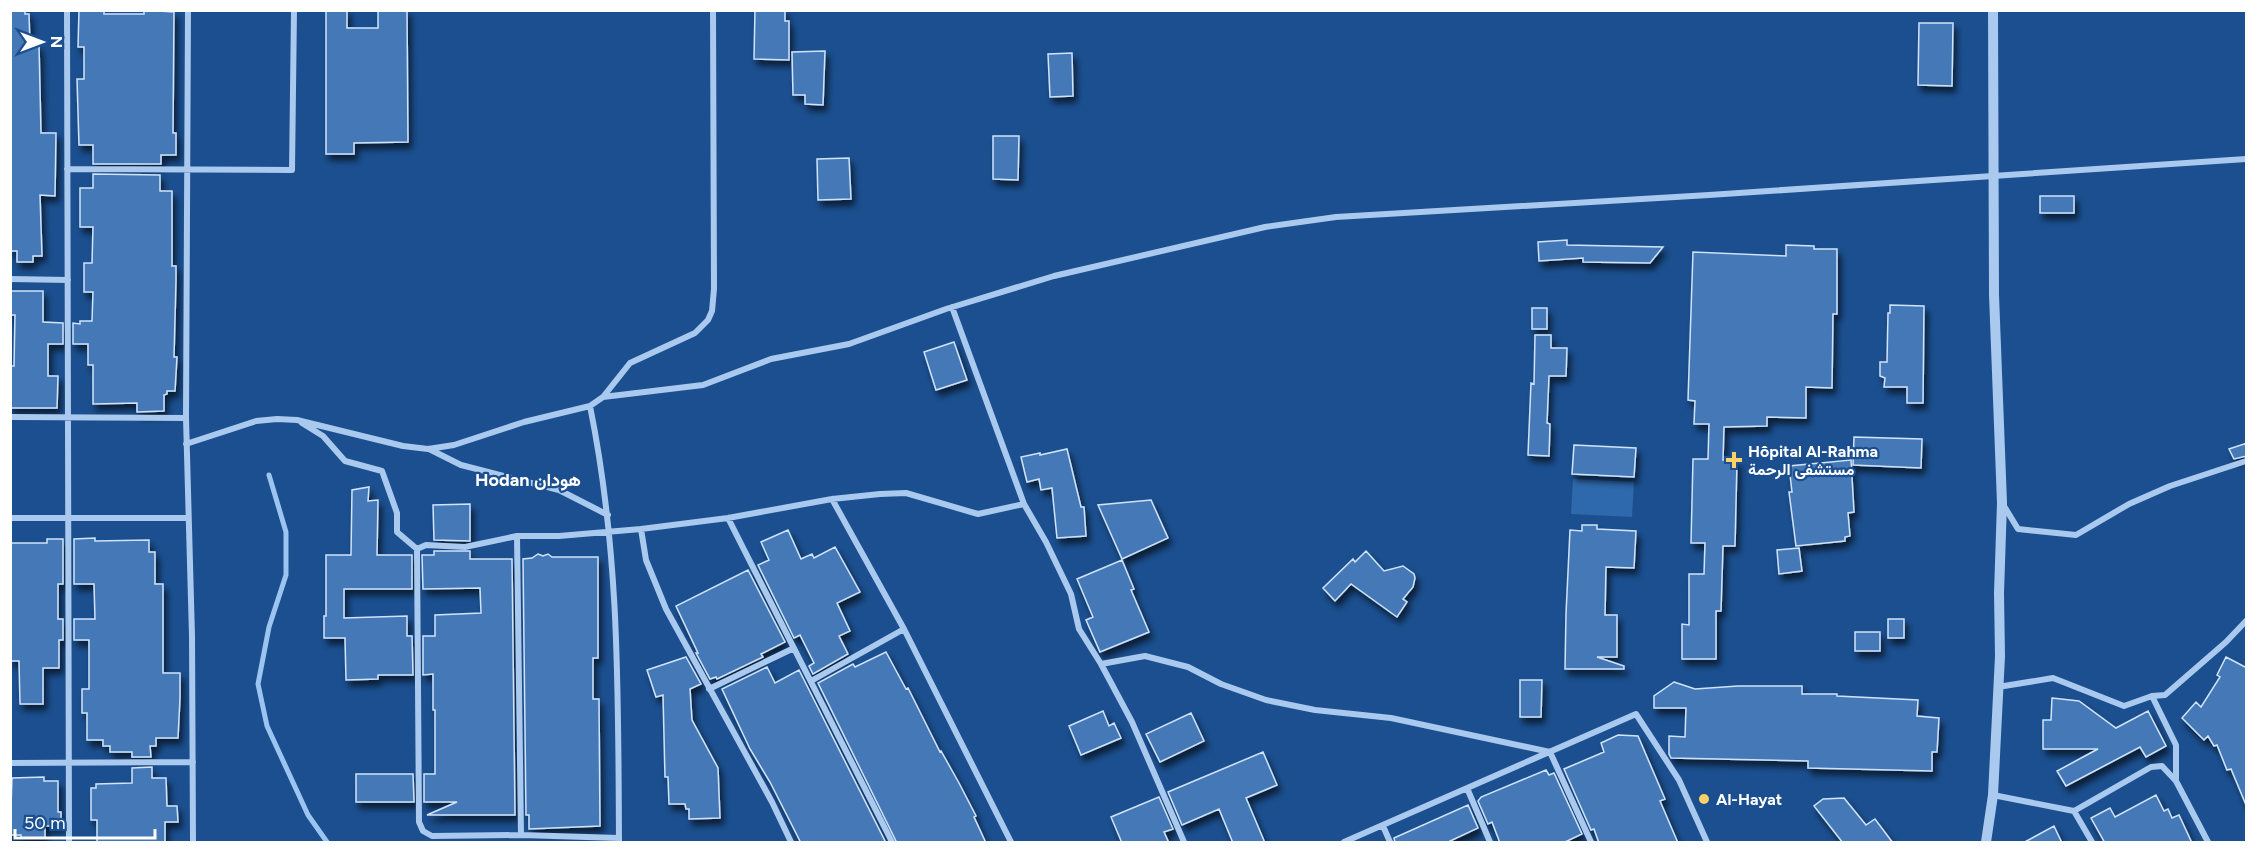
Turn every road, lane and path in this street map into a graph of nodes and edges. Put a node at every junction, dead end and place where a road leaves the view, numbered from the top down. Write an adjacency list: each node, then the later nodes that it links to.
1 (67, 10): 7 (street)
2 (188, 10): 8 (street)
3 (294, 10): 8 (street)
4 (713, 10): 13 (street)
5 (1993, 10): 9 (street)
6 (2247, 159): 9 (street)
7 (67, 169): 8 (street); 11 (street)
8 (187, 170): 17 (street)
9 (1992, 177): 12 (street); 23 (street)
10 (10, 279): 11 (street)
11 (68, 280): 16 (street)
12 (952, 307): 13 (street); 24 (street)
13 (603, 397): 14 (street)
14 (590, 406): 20 (street); 25 (street)
15 (10, 417): 16 (street)
16 (68, 417): 17 (street); 27 (street)
17 (186, 418): 19 (street)
18 (297, 420): 19 (street); 20 (street); 33 (street)
19 (186, 444): 28 (street)
20 (428, 449): 25 (street)
21 (2247, 461): 23 (street)
22 (832, 499): 24 (street); 29 (street); 35 (street)
23 (2002, 503): 39 (street)
24 (1024, 504): 37 (street)
25 (608, 515): 31 (street)
26 (10, 518): 27 (street)
27 (69, 518): 28 (street); 45 (street)
28 (187, 518): 43 (street)
29 (728, 518): 30 (street); 36 (street)
30 (641, 529): 31 (street); 40 (street)
31 (611, 532): 32 (street); 52 (street)
32 (517, 536): 33 (street); 51 (street)
33 (417, 549): 51 (street)
34 (2247, 621): 41 (street)
35 (904, 629): 38 (street); 57 (street)
36 (794, 648): 38 (street); 40 (street)
37 (1101, 664): 42 (street); 58 (street)
38 (812, 681): 56 (street)
39 (1998, 687): 41 (street); 48 (street)
40 (710, 689): 55 (street)
41 (2152, 696): 46 (street)
42 (1550, 752): 47 (street); 62 (street); 63 (street)
43 (193, 762): 45 (street); 54 (street)
44 (10, 763): 45 (street)
45 (69, 763): 53 (street)
46 (2176, 781): 49 (street); 66 (street)
47 (1467, 788): 50 (street); 61 (street)
48 (1993, 795): 49 (street); 64 (street)
49 (2074, 811): 65 (street)
50 (1383, 826): 59 (street); 60 (street)
51 (521, 835): 52 (street)
52 (619, 840)
53 (69, 843)
54 (193, 843)
55 (791, 843)
56 (892, 843)
57 (1011, 843)
58 (1184, 843)
59 (1344, 843)
60 (1390, 843)
61 (1490, 843)
62 (1591, 843)
63 (1707, 843)
64 (1986, 843)
65 (2092, 843)
66 (2208, 843)

